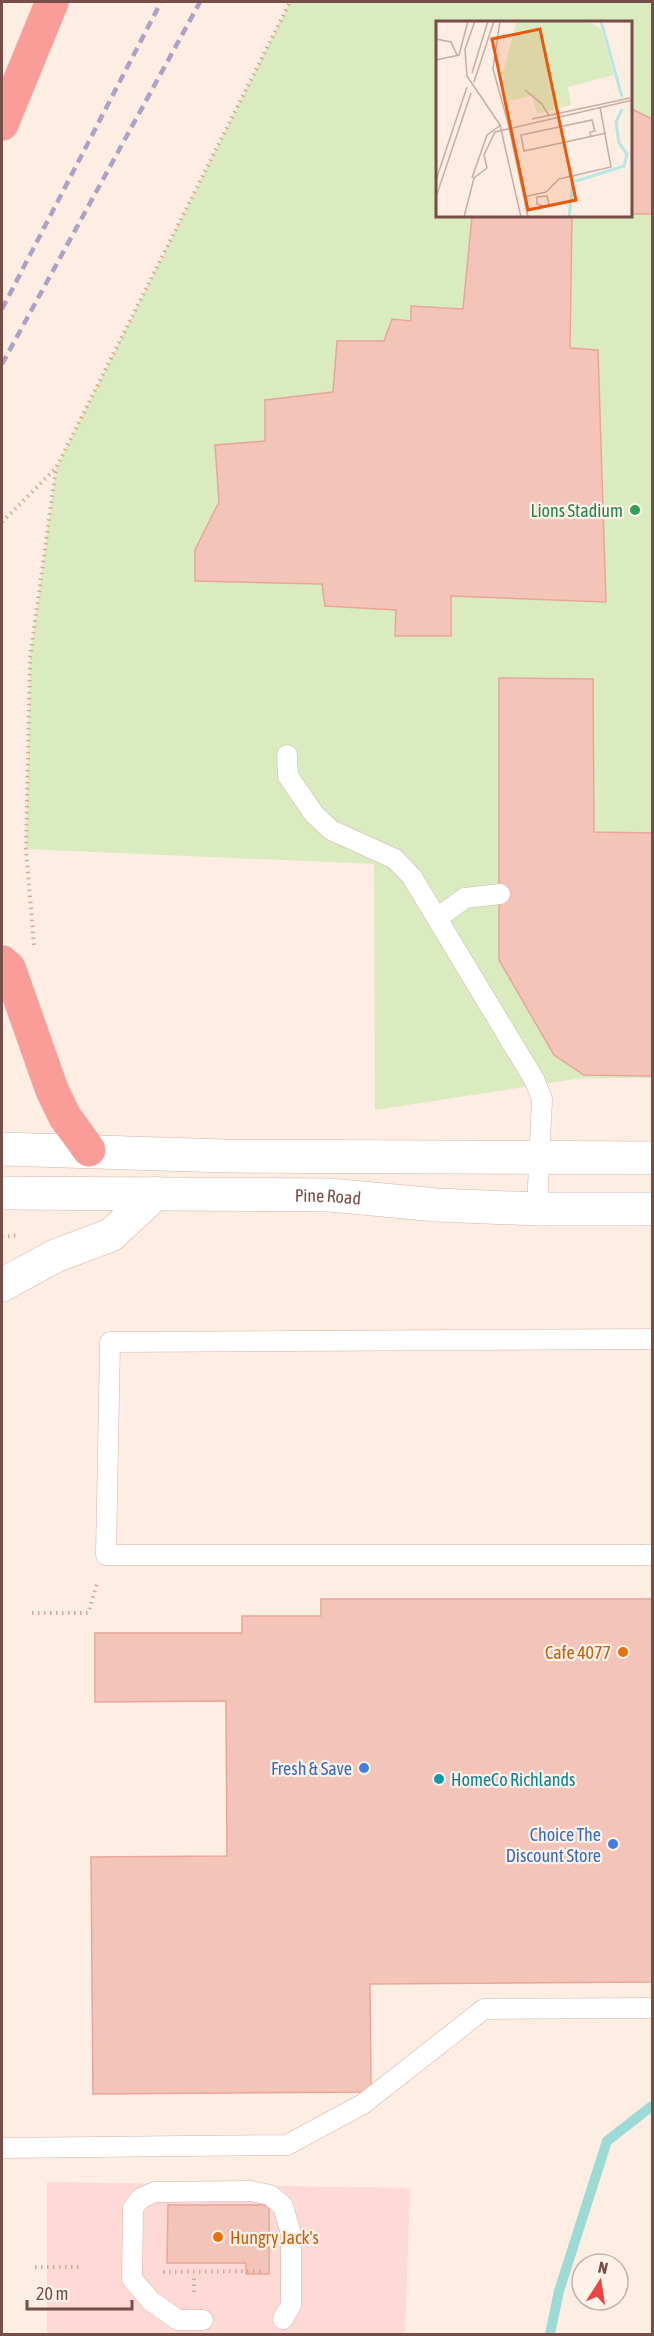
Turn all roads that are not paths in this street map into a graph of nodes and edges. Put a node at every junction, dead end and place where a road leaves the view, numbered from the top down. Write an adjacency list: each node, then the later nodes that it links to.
1 (52, 2): 2 (highway)
2 (2, 124)
3 (286, 755): 5 (lane)
4 (500, 894): 5 (lane)
5 (437, 918): 9 (lane)
6 (2, 962): 8 (highway)
7 (2, 1149): 8 (street)
8 (89, 1150): 9 (street)
9 (539, 1158): 10 (street); 13 (lane)
10 (652, 1158)
11 (16, 1192): 12 (street, Pine Road)
12 (156, 1193): 13 (street, Pine Road); 15 (street)
13 (537, 1209): 14 (street, Pine Road)
14 (652, 1209)
15 (2, 1285)
16 (652, 1339): 17 (lane)
17 (652, 1555)
18 (652, 2008): 19 (lane)
19 (2, 2148)
20 (283, 2319): 21 (lane)
21 (203, 2320)

